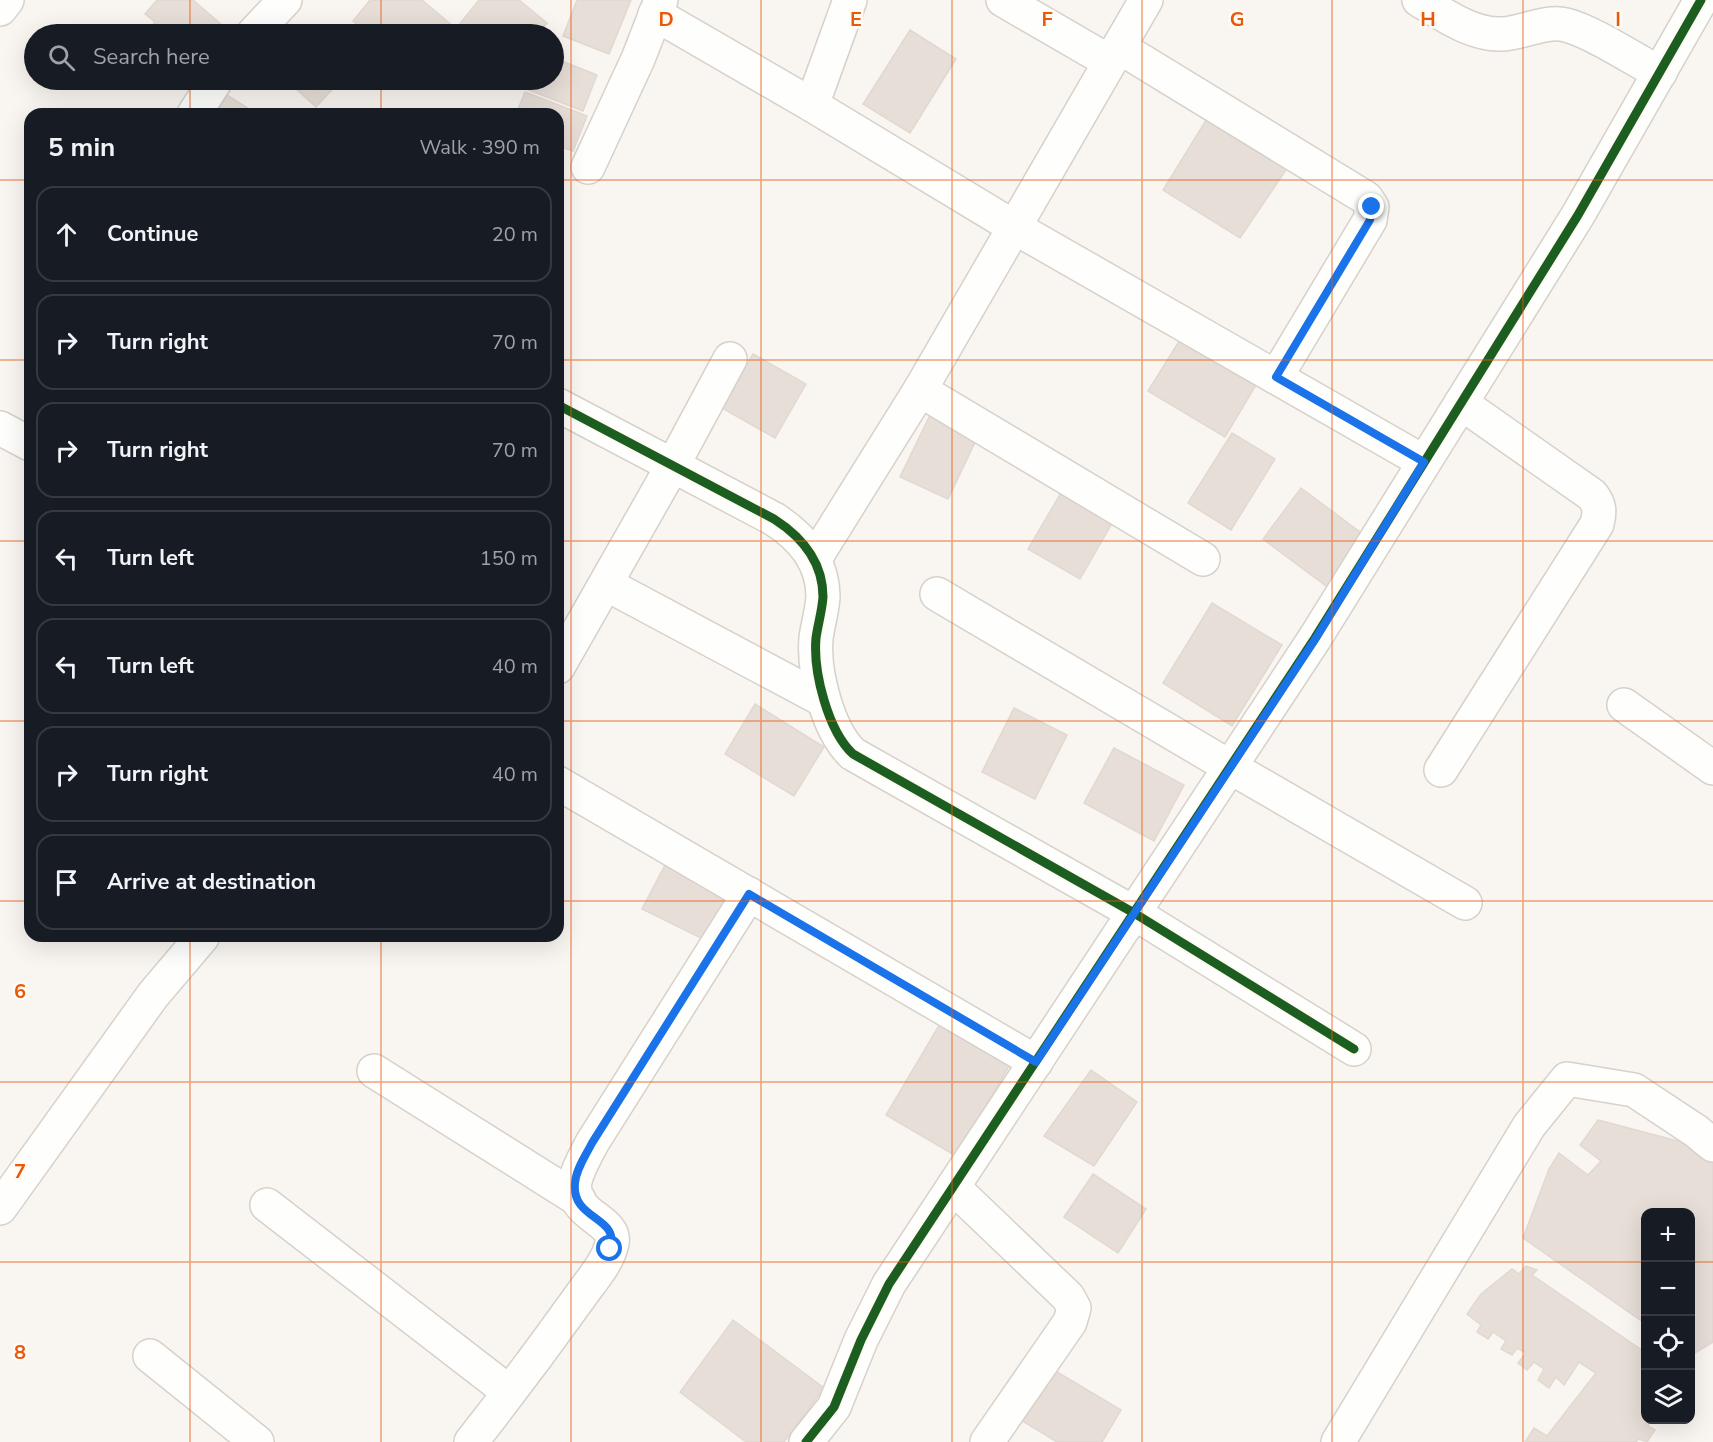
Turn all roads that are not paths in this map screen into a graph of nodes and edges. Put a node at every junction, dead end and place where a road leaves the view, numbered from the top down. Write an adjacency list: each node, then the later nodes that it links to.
1 (7, 0): 9 (street)
2 (285, 0): 10 (street)
3 (850, 0): 14 (street)
4 (1003, 0): 11 (street)
5 (1146, 0): 11 (street)
6 (1419, 0): 12 (street)
7 (1701, 0): 12 (street)
8 (658, 7): 14 (street); 16 (street)
9 (0, 9)
10 (262, 24)
11 (1114, 55): 17 (street); 19 (street)
12 (1660, 73): 21 (street)
13 (210, 90): 15 (street)
14 (812, 105): 17 (street)
15 (198, 108)
16 (588, 167)
17 (1014, 227): 19 (street); 20 (street)
18 (730, 359): 24 (street)
19 (1276, 377): 23 (street)
20 (920, 390): 25 (street); 26 (street)
21 (1461, 403): 23 (street); 34 (street)
22 (564, 408): 24 (street)
23 (1424, 462): 32 (street)
24 (673, 465): 26 (street); 27 (street)
25 (1203, 559)
26 (814, 560): 30 (street)
27 (606, 584): 29 (street); 30 (street)
28 (937, 594): 32 (street)
29 (564, 657)
30 (823, 700): 38 (street)
31 (1624, 705): 33 (street)
32 (1230, 767): 37 (street); 38 (street)
33 (1713, 768)
34 (1441, 770)
35 (564, 786): 36 (street)
36 (749, 894): 41 (street); 45 (street)
37 (1465, 903)
38 (1134, 913): 40 (street); 41 (street)
39 (197, 942): 47 (street)
40 (1354, 1049)
41 (1036, 1062): 44 (street)
42 (374, 1071): 45 (street)
43 (1713, 1145): 54 (street)
44 (953, 1187): 52 (street); 53 (street)
45 (579, 1200): 49 (street)
46 (267, 1204): 49 (street)
47 (0, 1208)
48 (150, 1356): 50 (street)
49 (509, 1392): 51 (street)
50 (257, 1442)
51 (471, 1442)
52 (806, 1442)
53 (987, 1442)
54 (1338, 1442)

